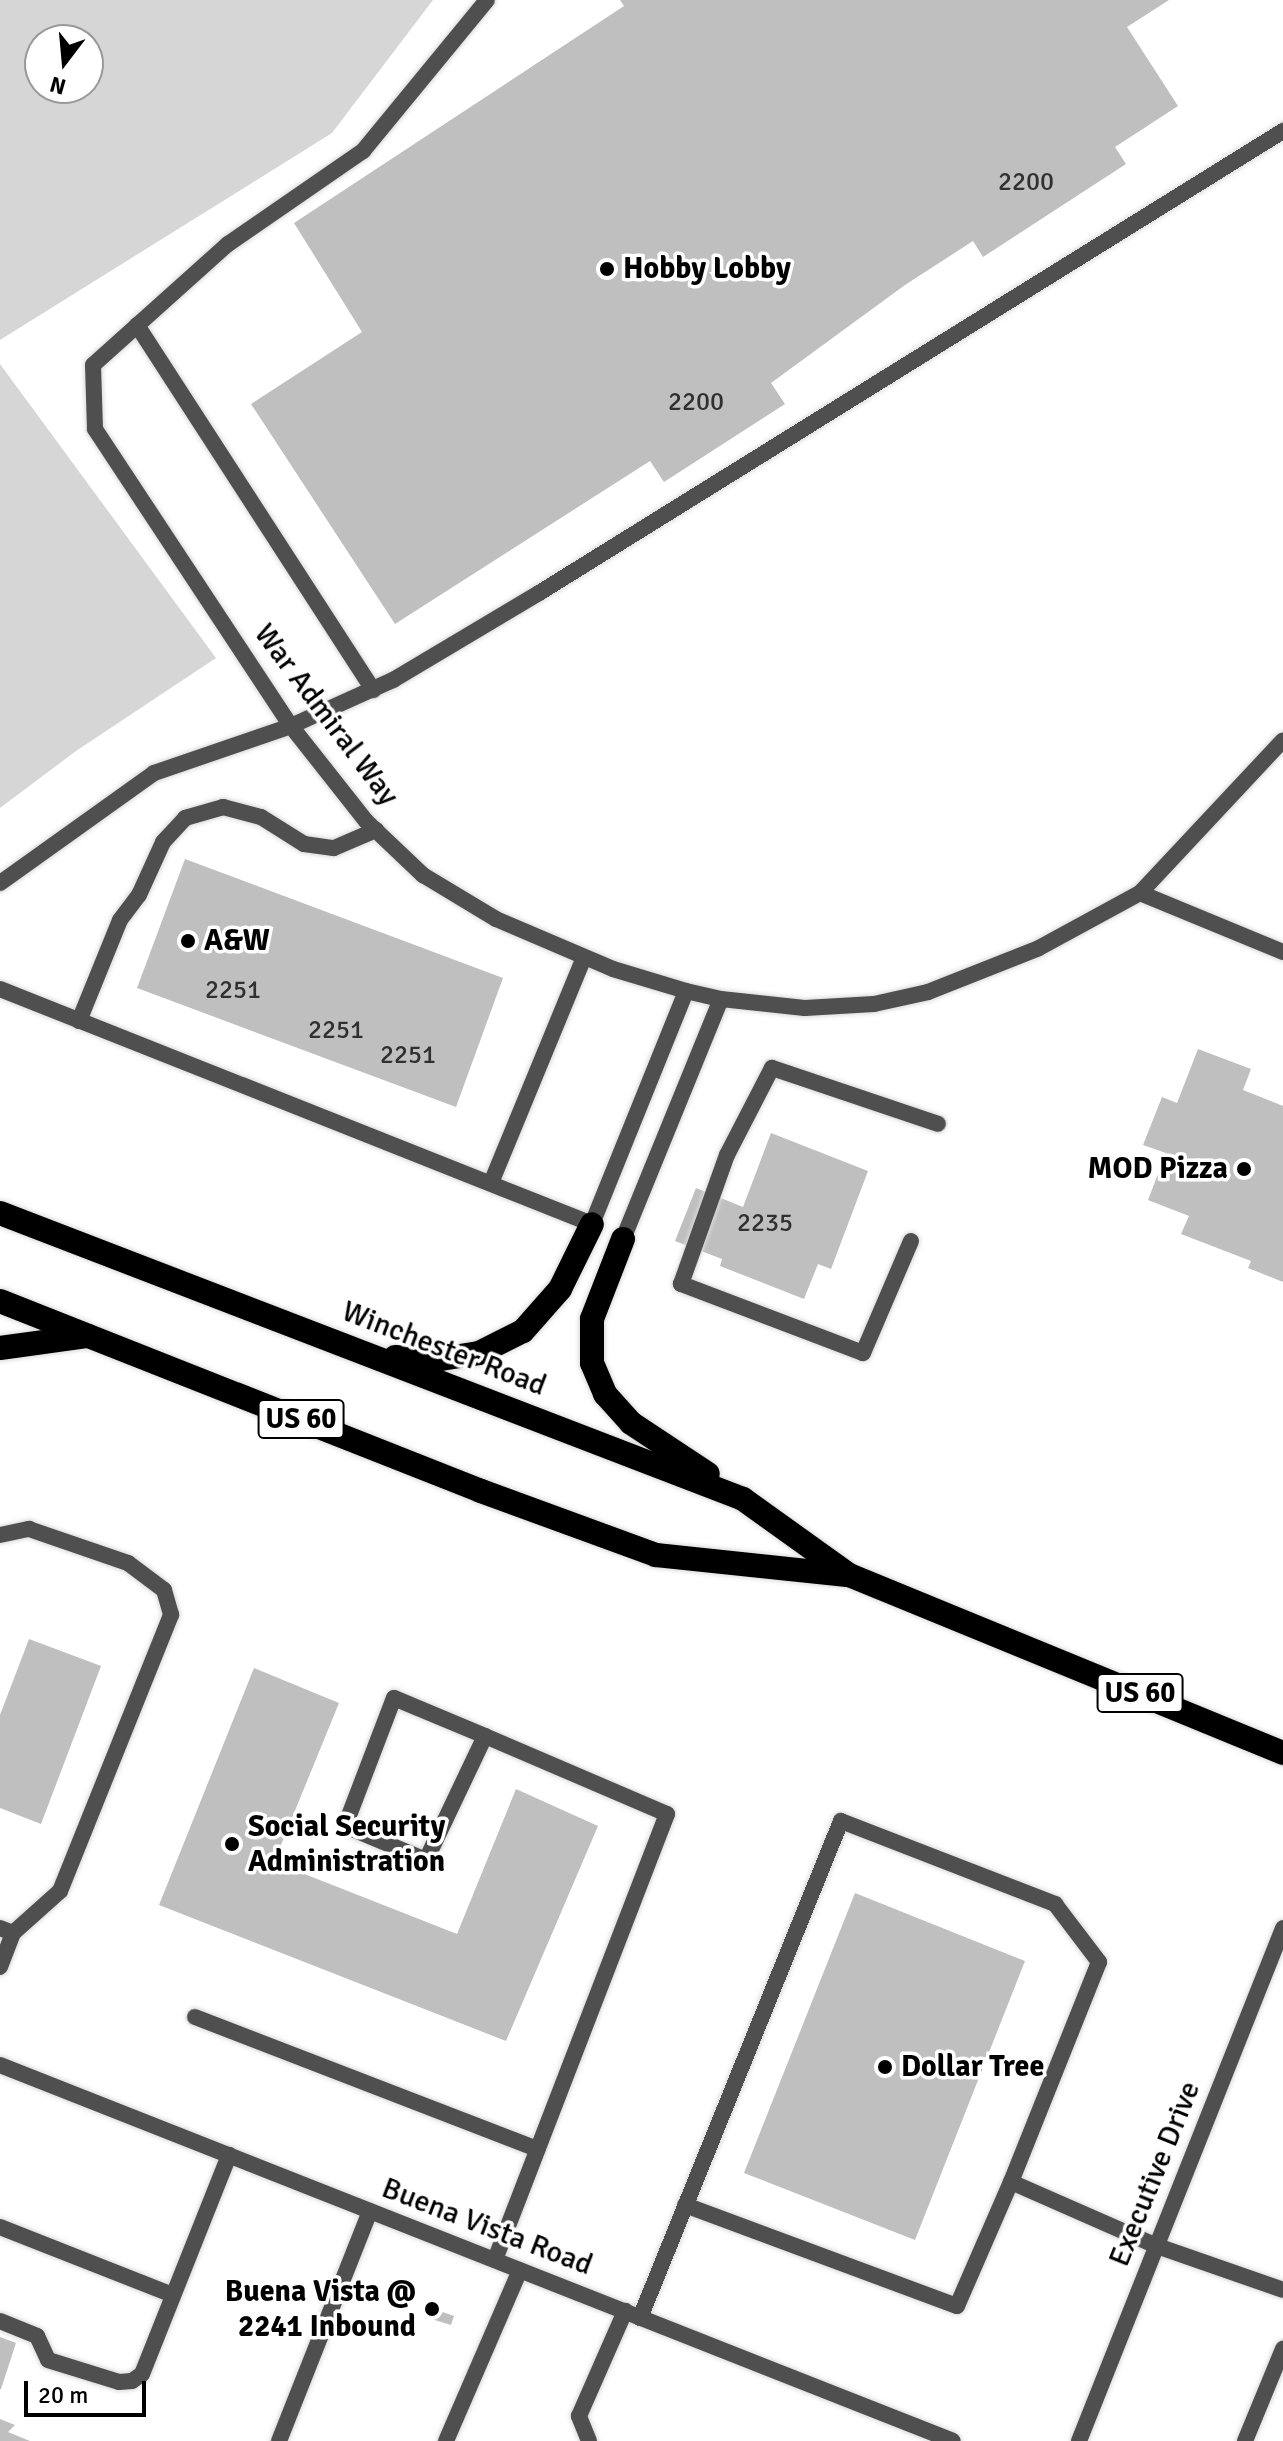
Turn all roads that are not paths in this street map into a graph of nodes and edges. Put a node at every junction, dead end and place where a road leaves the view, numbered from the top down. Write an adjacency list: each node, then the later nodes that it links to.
1 (487, 0): 3 (street, War Admiral Way)
2 (1283, 131): 4 (street)
3 (137, 325): 4 (street); 5 (street, War Admiral Way)
4 (373, 690): 5 (street)
5 (291, 726): 7 (street, War Admiral Way); 8 (street)
6 (1283, 740): 9 (street, War Admiral Way)
7 (376, 830): 11 (street, War Admiral Way); 15 (street)
8 (0, 883)
9 (1140, 893): 10 (street); 14 (street, War Admiral Way)
10 (1283, 952)
11 (584, 957): 13 (street, War Admiral Way); 17 (street)
12 (0, 989): 15 (street)
13 (686, 991): 14 (street, War Admiral Way); 19 (street)
14 (721, 999): 20 (street)
15 (79, 1021): 17 (street)
16 (938, 1124): 21 (street)
17 (491, 1183): 19 (street)
18 (0, 1213): 25 (highway, Winchester Road / US 60)
19 (592, 1224): 25 (highway)
20 (623, 1239): 26 (highway)
21 (911, 1241)
22 (0, 1301): 23 (highway, Winchester Road / US 60)
23 (90, 1335): 24 (highway); 28 (highway, Winchester Road / US 60)
24 (0, 1348)
25 (372, 1356): 26 (highway, Winchester Road / US 60)
26 (743, 1499): 28 (highway, Winchester Road / US 60)
27 (0, 1535): 32 (street)
28 (849, 1575): 30 (highway, Winchester Road / US 60)
29 (485, 1736): 29 (street); 36 (street)
30 (1283, 1753)
31 (1283, 1928): 42 (street, Executive Drive)
32 (7, 1931): 33 (street)
33 (0, 1967)
34 (195, 2017): 36 (street)
35 (0, 2065): 37 (street, Buena Vista Road)
36 (537, 2149): 43 (street)
37 (229, 2155): 40 (street, Buena Vista Road); 46 (street)
38 (1011, 2182): 39 (street); 39 (street); 42 (street)
39 (685, 2205): 47 (street)
40 (370, 2211): 43 (street, Buena Vista Road); 50 (street)
41 (0, 2227): 46 (street)
42 (1157, 2246): 45 (street); 54 (street, Executive Drive)
43 (495, 2260): 44 (street, Buena Vista Road)
44 (520, 2270): 47 (street, Buena Vista Road); 51 (street)
45 (1283, 2290)
46 (173, 2295): 48 (street)
47 (632, 2314): 52 (street); 53 (street, Buena Vista Road)
48 (0, 2321)
49 (1283, 2349): 55 (street)
50 (279, 2441)
51 (446, 2441)
52 (589, 2441)
53 (953, 2441)
54 (1079, 2441)
55 (1245, 2441)

